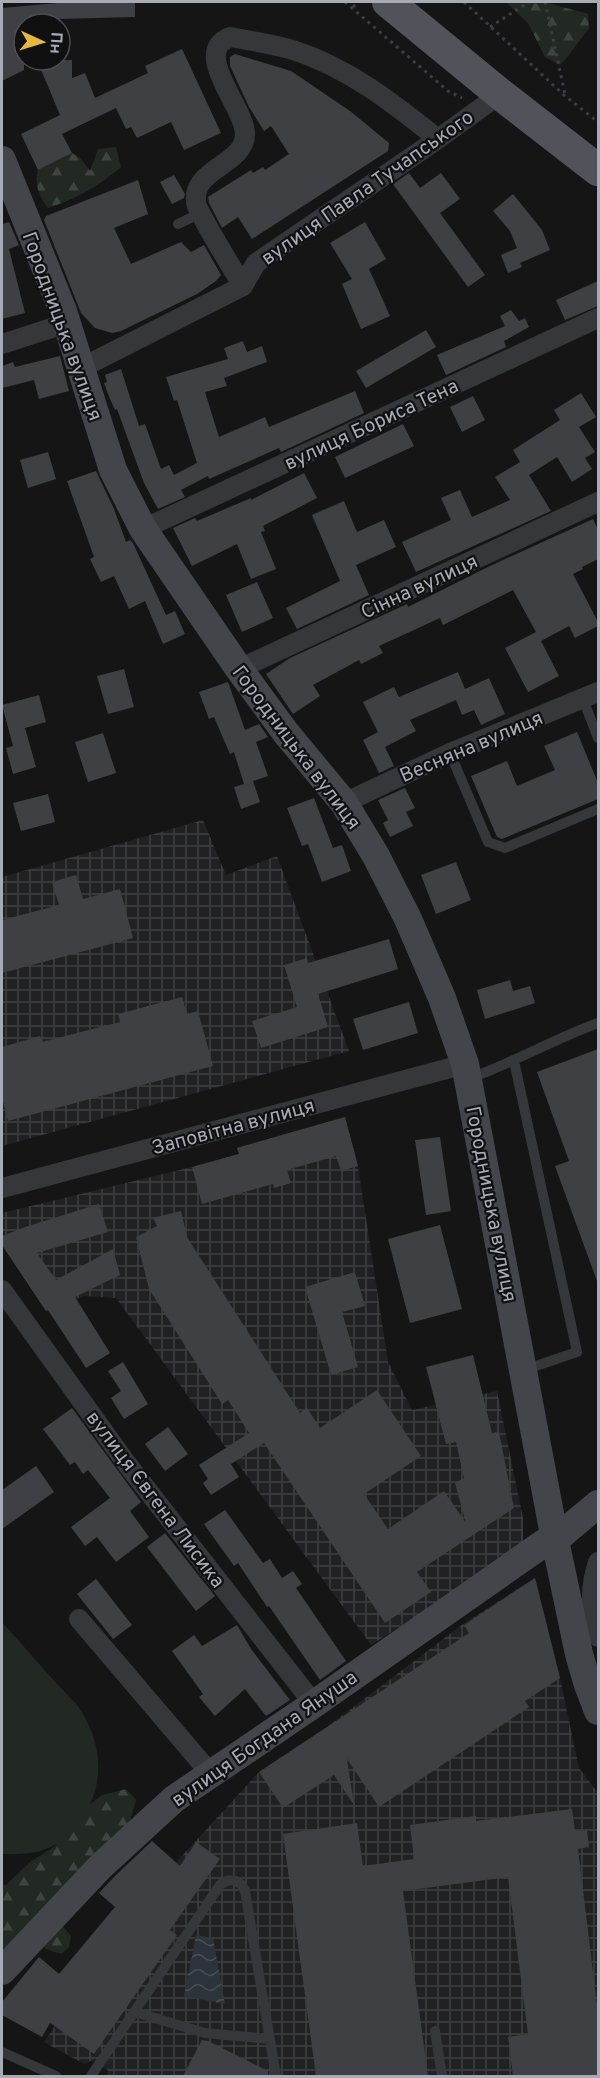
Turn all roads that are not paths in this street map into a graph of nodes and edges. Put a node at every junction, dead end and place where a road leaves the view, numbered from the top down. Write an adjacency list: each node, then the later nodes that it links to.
1 (388, 2): 3 (main road)
2 (412, 2): 4 (street)
3 (501, 94): 4 (main road); 5 (street, вулиця Павла Тучапського)
4 (539, 124): 7 (main road)
5 (438, 139): 8 (street); 10 (street, вулиця Павла Тучапського)
6 (2, 160): 12 (street, Городницька вулиця)
7 (598, 170)
8 (201, 213): 9 (lane); 10 (street)
9 (178, 224)
10 (243, 286): 14 (street)
11 (598, 318): 16 (street, вулиця Бориса Тена)
12 (67, 322): 13 (street); 14 (street, Городницька вулиця)
13 (2, 344)
14 (81, 368): 16 (street, Городницька вулиця)
15 (598, 502): 17 (street, Сінна вулиця)
16 (143, 529): 17 (street, Городницька вулиця)
17 (239, 669): 21 (street, Городницька вулиця)
18 (591, 695): 19 (lane); 20 (street, Весняна вулиця)
19 (598, 738)
20 (450, 753): 21 (street, Весняна вулиця); 22 (lane)
21 (344, 803): 25 (street, Городницька вулиця)
22 (598, 809)
23 (598, 1023): 24 (lane)
24 (514, 1061): 25 (lane); 28 (lane)
25 (467, 1072): 26 (street, Заповітна вулиця); 28 (street, Городницька вулиця)
26 (2, 1188)
27 (2, 1290): 34 (street, вулиця Євгена Лисика)
28 (523, 1370): 30 (street, Городницька вулиця)
29 (598, 1504): 30 (street, вулиця Богдана Януша)
30 (555, 1540): 34 (street, вулиця Богдана Януша); 35 (street, Городницька вулиця)
31 (598, 1562): 33 (street)
32 (79, 1619): 36 (street)
33 (598, 1637)
34 (314, 1704): 36 (street, вулиця Богдана Януша)
35 (598, 1711)
36 (211, 1774): 37 (street, вулиця Богдана Януша)
37 (2, 1971)
38 (135, 2012): 40 (lane); 40 (lane); 43 (lane)
39 (435, 2031): 45 (lane)
40 (270, 2039): 44 (lane)
41 (2, 2052): 42 (lane)
42 (56, 2076)
43 (91, 2076)
44 (276, 2076)
45 (442, 2076)

